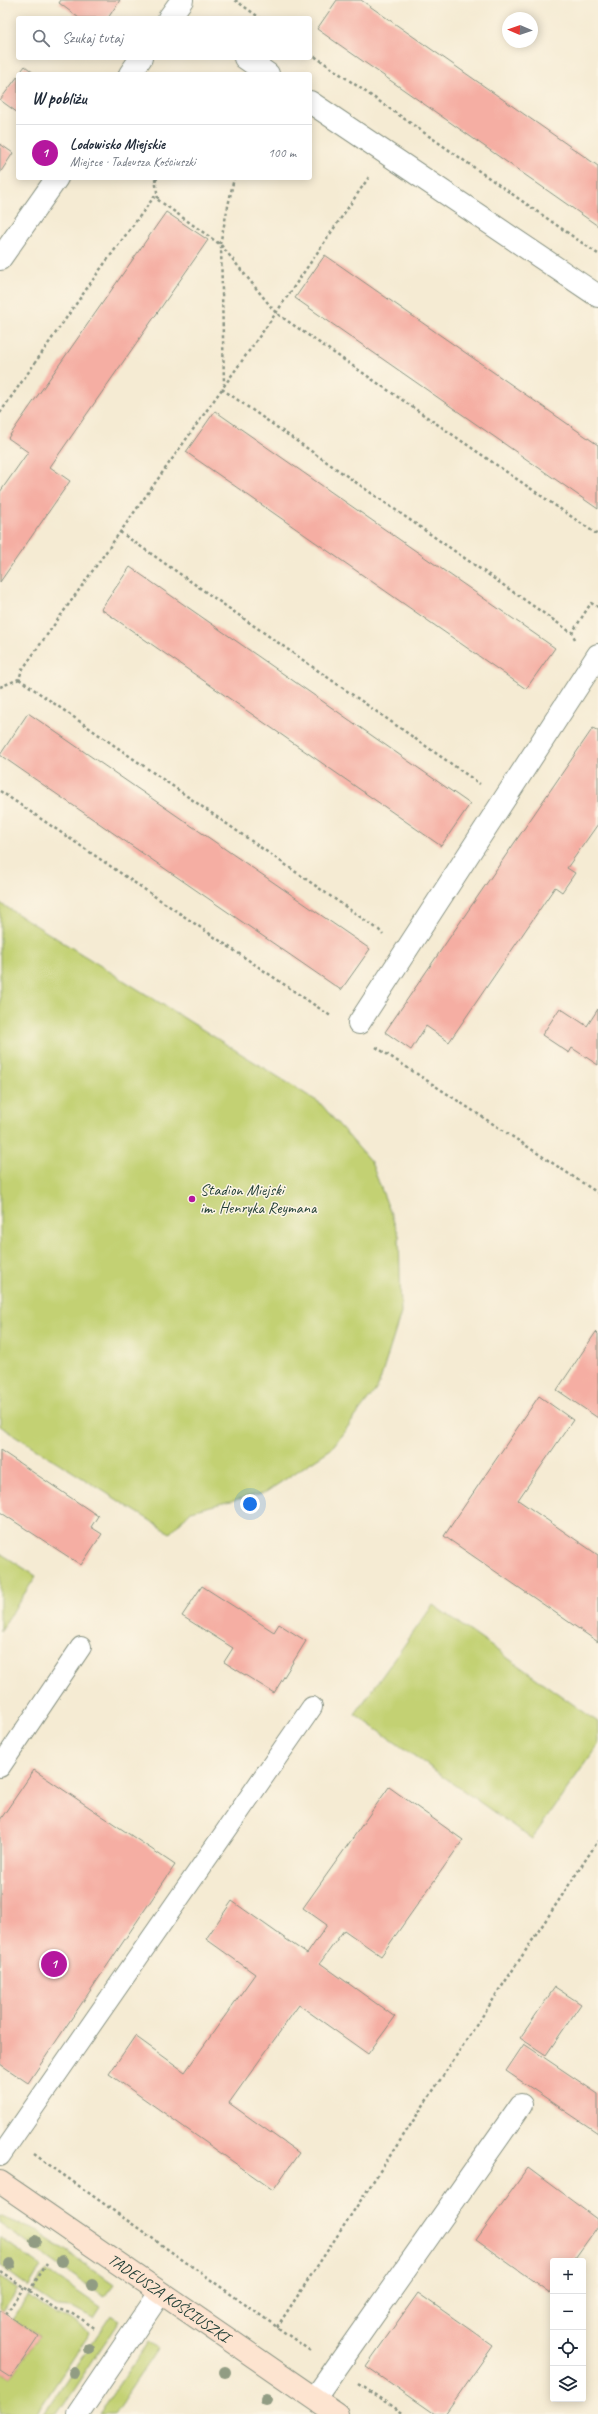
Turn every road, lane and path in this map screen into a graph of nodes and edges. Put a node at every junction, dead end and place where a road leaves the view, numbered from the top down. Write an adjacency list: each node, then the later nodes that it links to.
1 (235, 0): 2 (path)
2 (257, 16)
3 (312, 54): 15 (path)
4 (140, 60): 6 (street)
5 (248, 60): 7 (street)
6 (131, 72)
7 (265, 72)
8 (312, 103): 9 (street)
9 (386, 153): 17 (street); 18 (path)
10 (56, 180): 16 (street)
11 (155, 180): 13 (path)
12 (234, 180): 14 (path)
13 (158, 200): 14 (path); 21 (path)
14 (221, 244): 18 (path); 19 (path)
15 (598, 254)
16 (0, 259)
17 (598, 296)
18 (276, 313): 19 (path); 23 (path)
19 (224, 386): 20 (path)
20 (222, 389): 22 (path); 24 (path)
21 (0, 413)
22 (120, 532): 26 (path); 28 (path)
23 (598, 534)
24 (572, 633)
25 (598, 655): 32 (street)
26 (18, 679): 27 (path); 30 (path)
27 (0, 687)
28 (480, 784)
29 (0, 791): 31 (path)
30 (383, 936)
31 (335, 1019)
32 (359, 1023)
33 (372, 1044): 34 (path)
34 (598, 1193)
35 (81, 1647): 37 (lane)
36 (312, 1707): 40 (lane)
37 (0, 1767)
38 (598, 1841): 49 (path)
39 (521, 2105): 51 (street)
40 (12, 2138): 41 (lane); 49 (path)
41 (0, 2156)
42 (0, 2182): 47 (street, TADEUSZA KOŚCIUSZKI)
43 (47, 2264): 46 (path)
44 (0, 2271): 45 (path)
45 (24, 2287): 46 (path); 48 (path)
46 (29, 2291): 50 (path)
47 (160, 2293): 52 (street, TADEUSZA KOŚCIUSZKI); 53 (street)
48 (6, 2314)
49 (277, 2327): 51 (path)
50 (96, 2329)
51 (336, 2369): 52 (street); 55 (path)
52 (315, 2398): 54 (street, TADEUSZA KOŚCIUSZKI)
53 (78, 2414)
54 (337, 2414)
55 (403, 2414)

